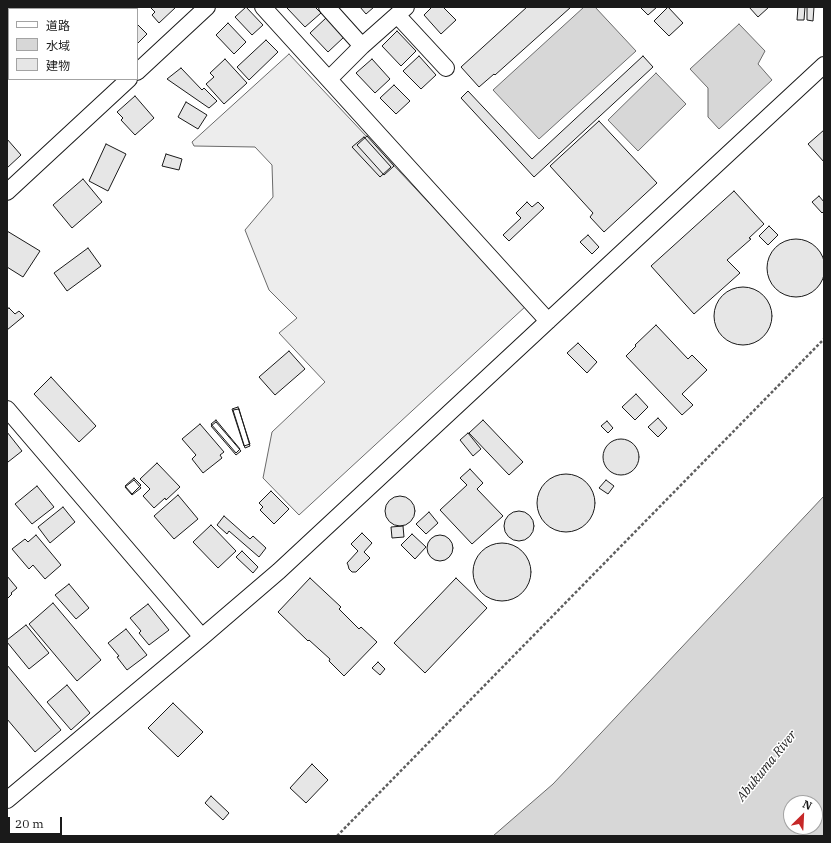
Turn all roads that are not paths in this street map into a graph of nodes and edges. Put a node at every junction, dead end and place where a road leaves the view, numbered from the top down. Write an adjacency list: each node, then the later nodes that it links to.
1 (207, 7): 8 (street)
2 (263, 7): 9 (street)
3 (329, 8): 5 (street)
4 (401, 11): 5 (street); 7 (street)
5 (362, 46): 9 (street)
6 (824, 65): 12 (street)
7 (446, 68)
8 (138, 71)
9 (329, 79): 12 (street)
10 (128, 80): 11 (street)
11 (7, 192)
12 (548, 321): 14 (street)
13 (7, 409): 14 (street)
14 (202, 637): 15 (street)
15 (7, 800)

